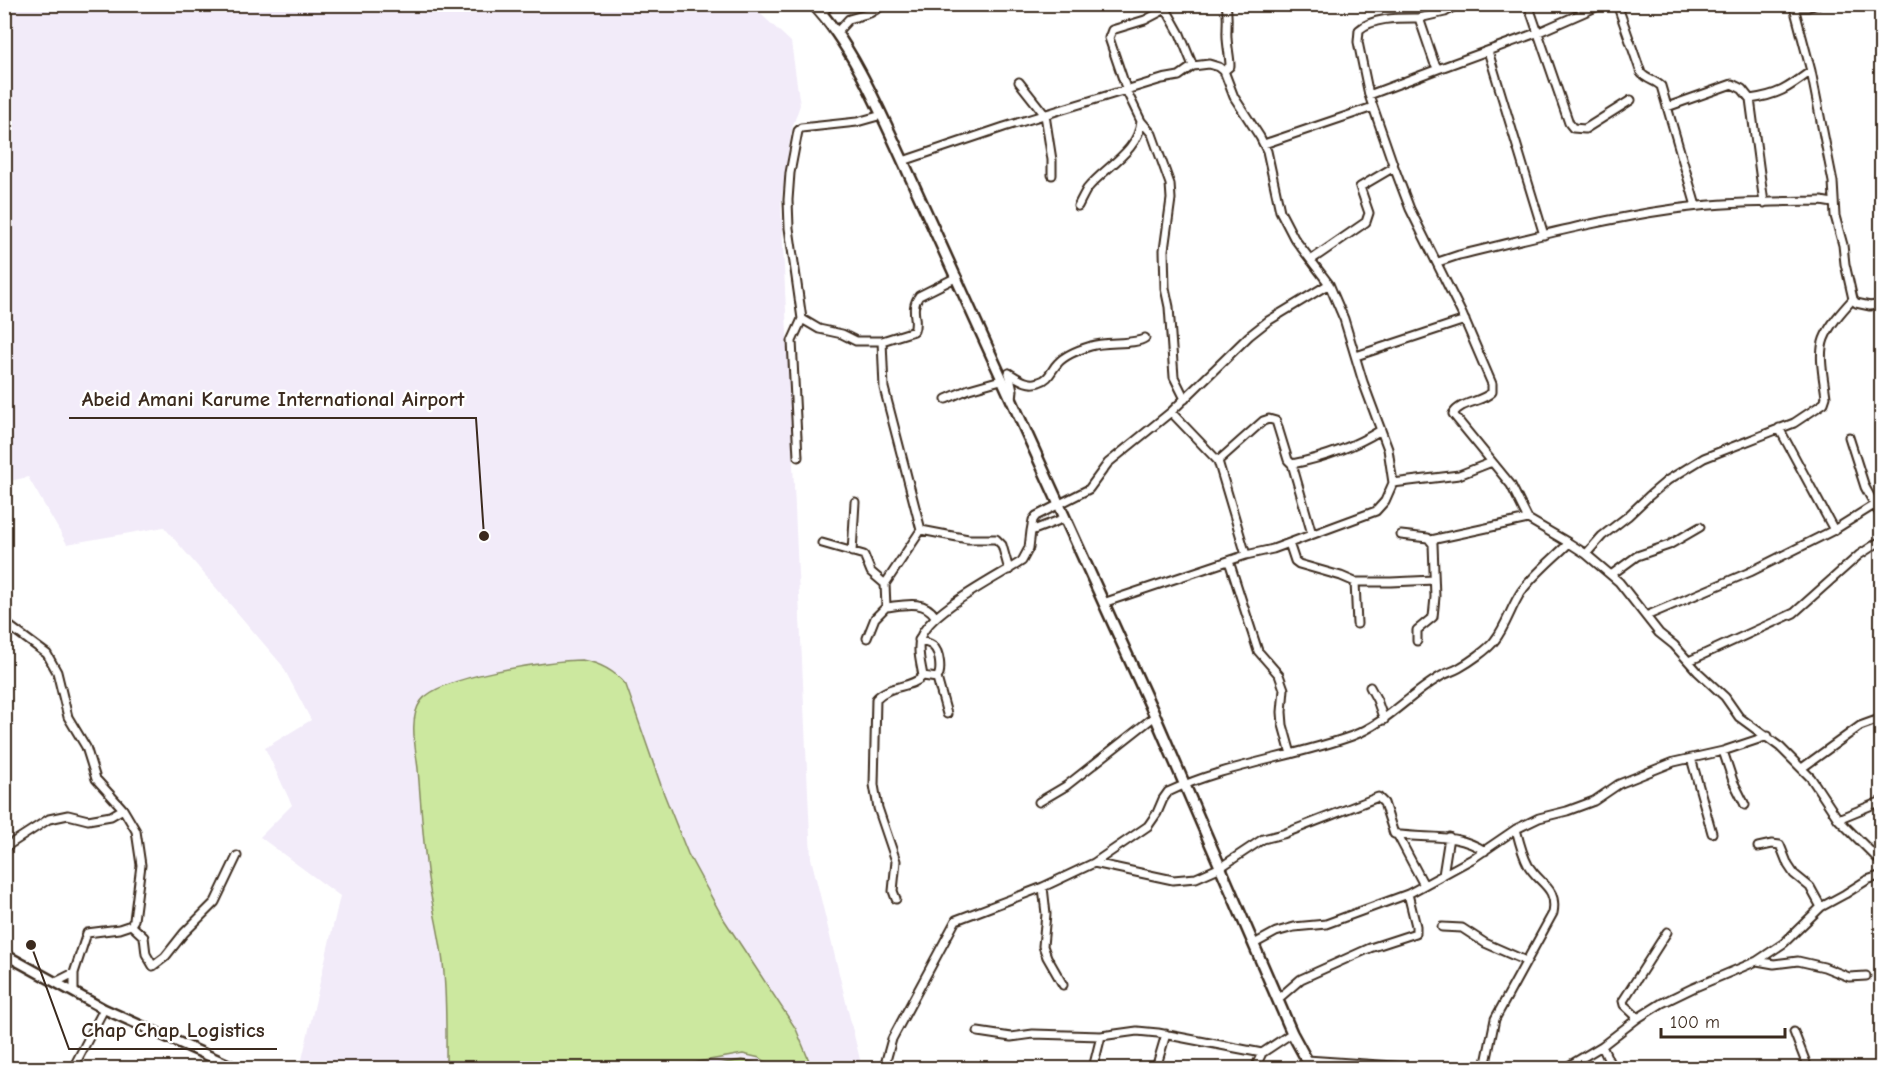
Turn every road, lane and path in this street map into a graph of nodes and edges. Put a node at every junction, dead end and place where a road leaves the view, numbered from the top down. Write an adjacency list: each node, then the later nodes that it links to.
1 (813, 4): 13 (main road)
2 (831, 4): 13 (street)
3 (897, 4): 17 (street)
4 (1226, 4): 21 (street)
5 (1458, 4): 14 (street)
6 (1528, 4): 16 (street)
7 (1603, 4): 16 (street)
8 (1617, 4): 29 (street)
9 (1818, 4): 12 (street)
10 (1794, 6): 12 (street); 15 (street)
11 (1165, 7): 19 (street); 24 (street)
12 (1808, 7): 15 (street)
13 (822, 13): 17 (main road)
14 (1419, 18): 20 (street); 25 (street)
15 (1799, 22): 22 (street)
16 (1539, 32): 18 (street); 27 (street)
17 (836, 33): 30 (main road)
18 (1488, 51): 20 (street); 41 (street)
19 (1193, 66): 21 (street); 24 (street)
20 (1438, 69): 25 (street)
21 (1224, 71): 33 (street)
22 (1811, 71): 26 (street); 38 (street)
23 (1019, 82): 31 (street)
24 (1127, 89): 31 (street); 32 (street)
25 (1369, 95): 28 (street)
26 (1750, 99): 29 (street); 37 (street)
27 (1630, 100)
28 (1373, 107): 33 (street); 35 (street)
29 (1667, 107): 40 (street)
30 (882, 115): 34 (main road); 48 (street)
31 (1045, 115): 34 (street); 36 (street)
32 (1141, 121): 39 (street); 55 (street)
33 (1264, 144): 42 (street)
34 (903, 161): 44 (main road)
35 (1394, 167): 42 (street); 43 (street)
36 (1052, 175)
37 (1764, 203): 38 (street); 40 (street)
38 (1833, 203): 46 (street)
39 (1078, 206)
40 (1696, 206): 41 (street)
41 (1544, 235): 43 (street)
42 (1311, 260): 45 (street)
43 (1438, 262): 49 (street)
44 (957, 277): 51 (street); 53 (main road)
45 (1329, 284): 52 (street); 55 (street)
46 (1853, 299): 47 (street); 58 (street)
47 (1881, 304)
48 (802, 319): 51 (street); 61 (street)
49 (1465, 321): 52 (street); 63 (street)
50 (1145, 338): 56 (street)
51 (882, 341): 73 (street)
52 (1356, 356): 59 (street)
53 (1002, 380): 54 (street); 56 (main road)
54 (946, 399)
55 (1185, 399): 57 (street)
56 (1011, 400): 67 (main road)
57 (1171, 412): 62 (street); 67 (street)
58 (1779, 428): 74 (street); 84 (street)
59 (1380, 430): 64 (street); 65 (street)
60 (1849, 437): 68 (street)
61 (798, 457)
62 (1218, 461): 64 (street); 85 (street)
63 (1492, 462): 65 (street); 71 (street)
64 (1292, 464): 76 (street)
65 (1393, 483): 76 (street)
66 (855, 502): 83 (street)
67 (1058, 504): 69 (main road); 75 (street)
68 (1874, 505): 70 (street); 74 (street)
69 (1065, 518): 75 (street); 92 (main road)
70 (1881, 518)
71 (1528, 519): 78 (street); 82 (street)
72 (1700, 527): 88 (street)
73 (921, 530): 87 (street); 91 (street)
74 (1834, 530): 95 (street)
75 (1031, 531): 87 (street)
76 (1312, 534): 81 (street)
77 (1401, 535): 78 (street)
78 (1431, 540): 89 (street)
79 (1881, 540): 101 (street)
80 (822, 543): 83 (street)
81 (1289, 543): 85 (street); 90 (street)
82 (1569, 543): 84 (street); 108 (street)
83 (852, 552): 91 (street)
84 (1586, 554): 88 (street)
85 (1246, 555): 86 (street)
86 (1229, 561): 92 (street); 111 (street)
87 (1009, 570): 94 (street)
88 (1611, 575): 95 (street)
89 (1434, 579): 90 (street); 100 (street)
90 (1355, 582): 97 (street)
91 (885, 584): 93 (street)
92 (1103, 603): 106 (main road)
93 (886, 607): 94 (street); 98 (street)
94 (935, 616): 99 (street)
95 (1646, 616): 101 (street)
96 (4, 622): 118 (street)
97 (1357, 624)
98 (867, 638)
99 (919, 640): 102 (street); 103 (street)
100 (1417, 641)
101 (1689, 661): 109 (street)
102 (923, 676): 103 (street); 136 (street)
103 (937, 678): 105 (street)
104 (1370, 687): 108 (street)
105 (947, 714)
106 (1155, 716): 114 (main road); 116 (street)
107 (1881, 718): 113 (street)
108 (1384, 720): 111 (street)
109 (1767, 736): 110 (street); 113 (street)
110 (1723, 751): 112 (street); 117 (street)
111 (1291, 754): 114 (street)
112 (1691, 758): 120 (street); 121 (street)
113 (1802, 768): 119 (street)
114 (1184, 785): 128 (street); 130 (main road)
115 (1881, 801): 119 (street)
116 (1039, 802)
117 (1745, 805)
118 (123, 809): 125 (street); 138 (street)
119 (1838, 819): 129 (street)
120 (1516, 829): 126 (street); 143 (street)
121 (1712, 833)
122 (1397, 834): 123 (street); 130 (street); 133 (street)
123 (1449, 837): 126 (street); 131 (street)
124 (1758, 847): 137 (street)
125 (4, 848)
126 (1485, 851): 131 (street)
127 (237, 856): 138 (street)
128 (1094, 863): 130 (street); 134 (street)
129 (1881, 863)
130 (1221, 867): 141 (main road)
131 (1443, 874): 133 (street)
132 (1881, 875): 137 (street)
133 (1424, 885): 135 (street)
134 (1043, 887): 148 (street); 163 (street)
135 (1408, 894): 141 (street); 150 (street)
136 (896, 898)
137 (1821, 907): 144 (street)
138 (131, 925): 145 (street)
139 (1442, 927): 143 (street)
140 (1667, 932): 152 (street)
141 (1254, 944): 150 (main road)
142 (4, 954): 147 (street)
143 (1526, 961): 168 (street)
144 (1757, 961): 146 (street); 152 (street)
145 (74, 973): 147 (street); 149 (street)
146 (1866, 976)
147 (56, 981): 149 (street)
148 (1063, 985)
149 (74, 992): 151 (street)
150 (1278, 999): 155 (main road)
151 (104, 1009): 161 (street); 162 (street)
152 (1638, 1018): 158 (street)
153 (978, 1032): 157 (street)
154 (1794, 1032): 171 (street)
155 (1292, 1033): 159 (street); 160 (main road)
156 (1166, 1034): 157 (street); 159 (street); 165 (street)
157 (1101, 1036): 164 (street)
158 (1602, 1046): 169 (street); 170 (street)
159 (1262, 1053): 166 (street)
160 (1309, 1064): 167 (street)
161 (74, 1068)
162 (236, 1068)
163 (884, 1068)
164 (1093, 1068)
165 (1156, 1068)
166 (1255, 1068)
167 (1423, 1068)
168 (1485, 1068)
169 (1565, 1068)
170 (1612, 1068)
171 (1808, 1068)

